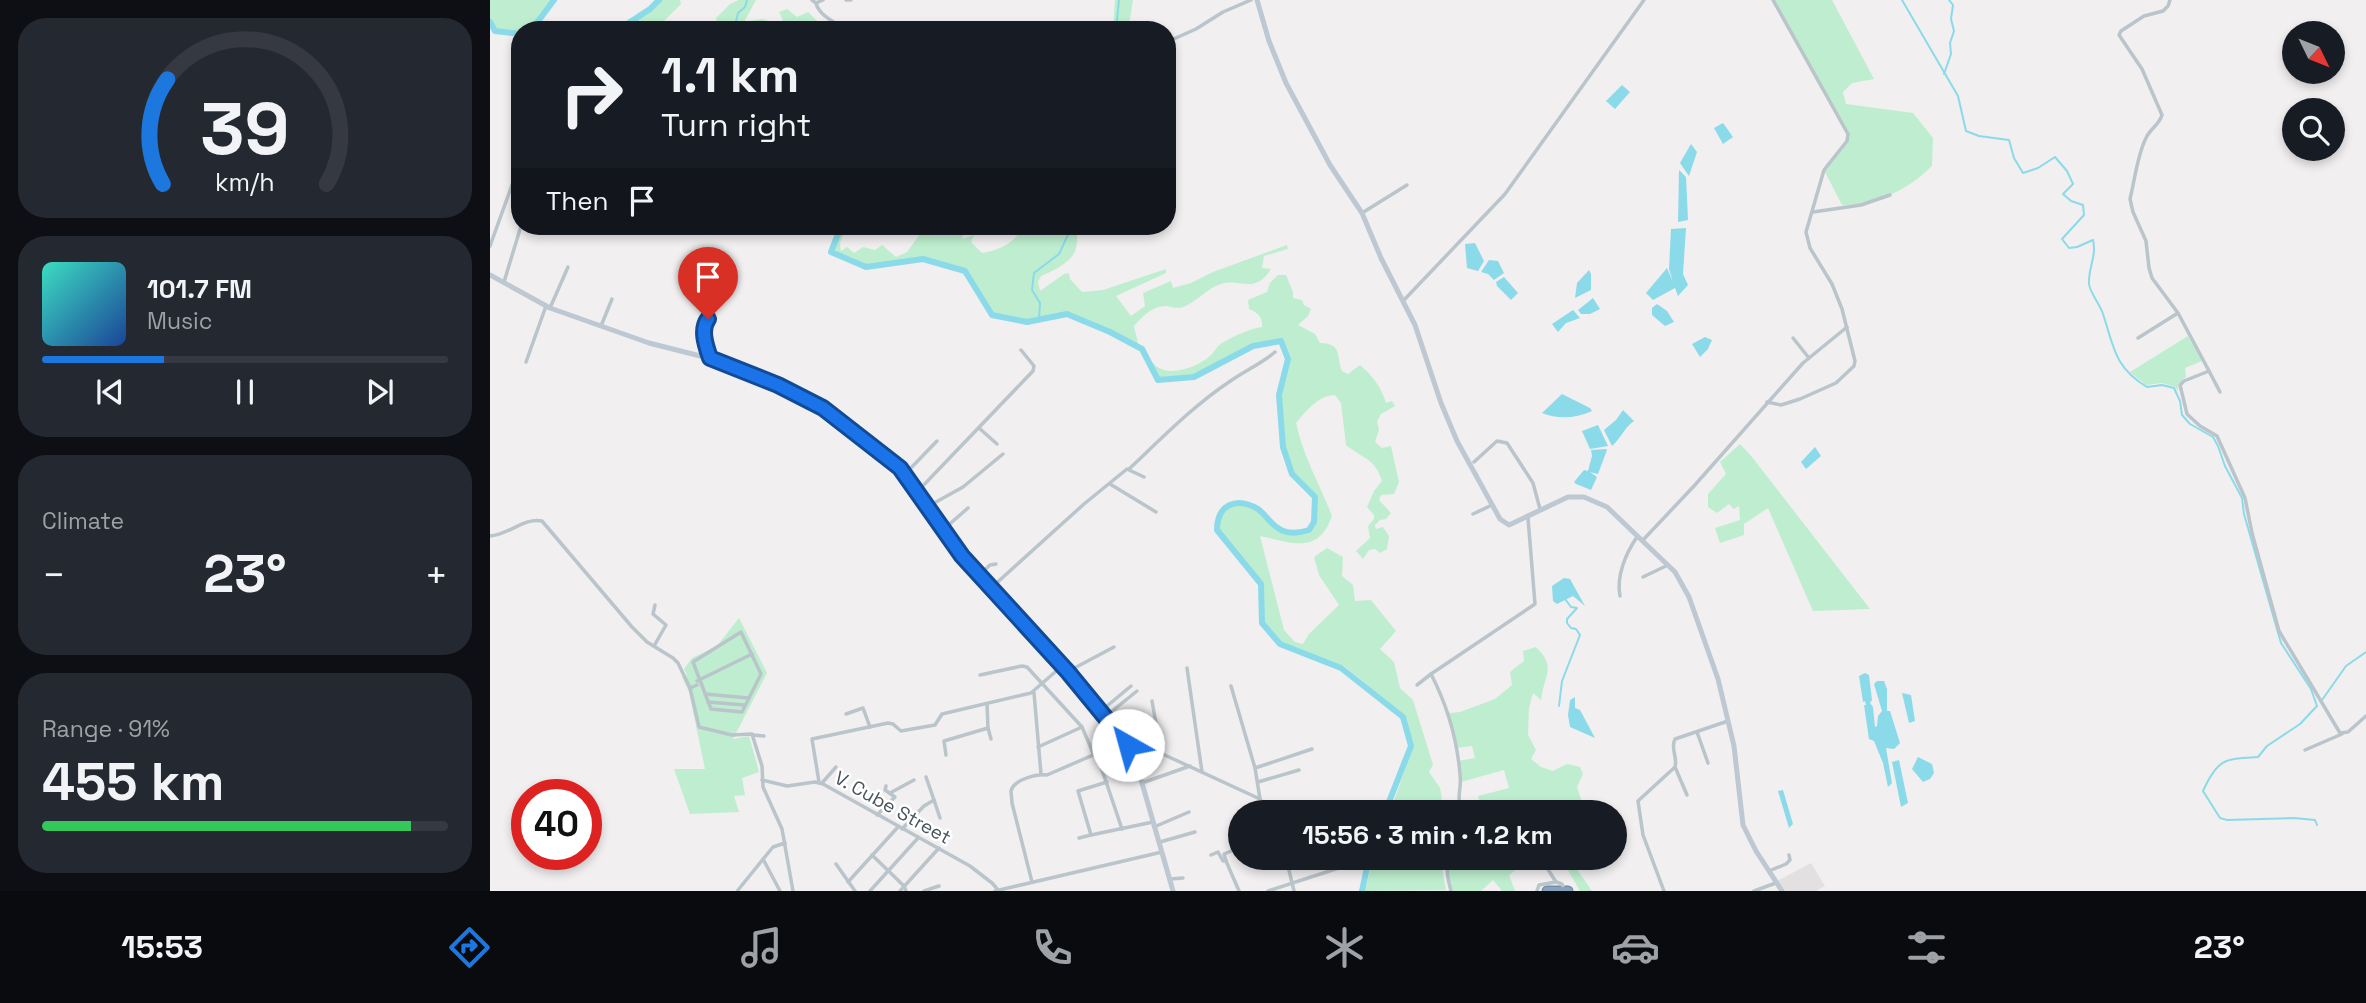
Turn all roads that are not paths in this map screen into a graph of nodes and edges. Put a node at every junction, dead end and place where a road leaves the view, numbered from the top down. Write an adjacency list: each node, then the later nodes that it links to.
1 (823, 0): 9 (street)
2 (846, 0): 3 (street)
3 (851, 0)
4 (1251, 0): 11 (street)
5 (1257, 0): 16 (street)
6 (1644, 0): 24 (street)
7 (1773, 0): 15 (street)
8 (2169, 0): 26 (street)
9 (814, 2): 10 (street)
10 (832, 21)
11 (1176, 38)
12 (1407, 185): 16 (street)
13 (511, 188): 18 (street)
14 (1890, 195): 15 (street)
15 (1813, 212): 28 (street)
16 (1362, 214): 24 (street)
17 (518, 235): 21 (street)
18 (490, 246)
19 (568, 267): 25 (street)
20 (490, 275): 21 (street)
21 (504, 282): 25 (street)
22 (612, 299): 27 (street)
23 (708, 299): 33 (street)
24 (1404, 300): 49 (street)
25 (548, 307): 27 (street); 35 (street)
26 (2178, 313): 30 (street); 36 (street)
27 (601, 326): 33 (street)
28 (1847, 327): 34 (street); 38 (street)
29 (1793, 338): 34 (street)
30 (2138, 338)
31 (1021, 350): 39 (street)
32 (1275, 352): 44 (street)
33 (710, 358): 45 (street)
34 (1809, 358): 38 (street)
35 (526, 362)
36 (2209, 371): 37 (street); 94 (street)
37 (2220, 392)
38 (1767, 402): 58 (street)
39 (979, 428): 41 (street); 48 (street)
40 (937, 441): 45 (street)
41 (997, 443)
42 (1003, 454): 50 (street)
43 (1474, 461): 52 (street)
44 (1129, 469): 46 (street); 47 (street)
45 (905, 474): 48 (street)
46 (1144, 477)
47 (1109, 484): 53 (street); 63 (street)
48 (917, 492): 50 (street)
49 (1492, 505): 54 (street); 55 (street)
50 (927, 507): 56 (street)
51 (968, 508): 56 (street)
52 (1540, 510): 55 (street); 58 (street)
53 (1156, 512)
54 (1473, 514)
55 (1528, 518): 72 (street)
56 (942, 531): 61 (street)
57 (490, 536): 66 (street)
58 (1639, 539): 60 (street); 64 (street)
59 (996, 564): 61 (street)
60 (1668, 565): 62 (street); 89 (street)
61 (979, 575): 63 (street)
62 (1643, 577)
63 (991, 588): 69 (street)
64 (1620, 596)
65 (654, 605): 66 (street)
66 (654, 646): 79 (street)
67 (1114, 647): 71 (street)
68 (752, 654): 74 (street); 74 (street); 83 (street)
69 (1062, 666): 71 (street); 75 (street)
70 (1187, 668): 111 (street)
71 (1068, 672): 87 (street)
72 (1431, 674): 76 (street); 125 (street)
73 (980, 675): 75 (street)
74 (699, 682): 79 (street); 82 (street)
75 (1042, 684): 81 (street); 91 (street)
76 (1417, 684)
77 (1131, 686): 87 (street)
78 (1231, 686): 109 (street)
79 (689, 687): 95 (street)
80 (1137, 691): 87 (street)
81 (1034, 692): 85 (street); 99 (street)
82 (705, 694): 83 (street); 83 (street)
83 (749, 698)
84 (1152, 701): 102 (street)
85 (987, 704): 90 (street); 92 (street)
86 (846, 714): 90 (street)
87 (1103, 714): 98 (street)
88 (2366, 716): 94 (street)
89 (1728, 722): 93 (street); 152 (street)
90 (870, 727): 118 (street)
91 (1082, 727): 99 (street); 104 (street)
92 (988, 728): 97 (street); 103 (street)
93 (1697, 732): 105 (street); 108 (street)
94 (2342, 734): 101 (street)
95 (753, 736): 96 (street); 114 (street)
96 (764, 736)
97 (991, 739)
98 (1126, 741): 102 (street); 104 (street); 119 (street)
99 (1038, 747): 112 (street)
100 (1312, 750): 109 (street)
101 (2305, 750)
102 (1161, 752): 106 (street)
103 (946, 755)
104 (1096, 755): 112 (street); 116 (street)
105 (1707, 763)
106 (1190, 766): 111 (street); 119 (street)
107 (836, 767): 118 (street)
108 (1675, 767): 122 (street); 178 (street)
109 (1255, 768): 117 (street)
110 (1299, 770): 117 (street)
111 (1202, 772): 123 (street)
112 (1041, 774): 156 (street)
113 (926, 777): 124 (street)
114 (762, 780): 118 (street, V. Cube Street); 137 (street)
115 (914, 780): 121 (street)
116 (1107, 782): 131 (street); 133 (street)
117 (1258, 782): 123 (street)
118 (820, 783): 127 (street, V. Cube Street)
119 (1142, 783): 129 (street)
120 (886, 786): 121 (street)
121 (890, 793): 127 (street)
122 (1687, 795)
123 (1260, 799)
124 (934, 800): 128 (street); 130 (street)
125 (1458, 800)
126 (1189, 812): 129 (street)
127 (877, 815): 130 (street, V. Cube Street)
128 (940, 818)
129 (1153, 825): 131 (street); 136 (street)
130 (900, 828): 134 (street, V. Cube Street); 141 (street)
131 (1122, 829): 133 (street)
132 (1195, 832): 136 (street)
133 (1091, 835): 135 (street)
134 (918, 838): 138 (street, V. Cube Street); 147 (street)
135 (1079, 838)
136 (1158, 842): 139 (street)
137 (785, 843): 144 (street); 164 (street)
138 (939, 848): 161 (street); 169 (street, V. Cube Street)
139 (1162, 852): 154 (street); 156 (street)
140 (1228, 852): 145 (street)
141 (872, 855): 147 (street); 155 (street)
142 (1211, 855): 145 (street)
143 (1789, 855): 152 (street)
144 (763, 859): 162 (street); 163 (street)
145 (1226, 861): 171 (street)
146 (836, 864): 155 (street)
147 (888, 870): 161 (street); 166 (street)
148 (1288, 870): 159 (street)
149 (1333, 870): 159 (street)
150 (1447, 870): 174 (street)
151 (1548, 870): 157 (street)
152 (1769, 871): 158 (street)
153 (1183, 878): 154 (street)
154 (1170, 879): 170 (street)
155 (848, 882): 165 (street)
156 (1032, 882): 169 (street)
157 (1556, 882): 175 (street); 177 (street)
158 (1776, 883): 179 (street); 180 (street)
159 (1291, 884): 172 (street); 173 (street)
160 (939, 886): 168 (street)
161 (905, 888): 167 (street)
162 (738, 890)
163 (780, 891)
164 (793, 891)
165 (855, 891)
166 (870, 891)
167 (900, 891)
168 (924, 891)
169 (998, 891)
170 (1173, 891)
171 (1239, 891)
172 (1268, 891)
173 (1294, 891)
174 (1451, 891)
175 (1537, 891)
176 (1547, 891): 177 (highway)
177 (1566, 891)
178 (1664, 891)
179 (1754, 891)
180 (1782, 891)

